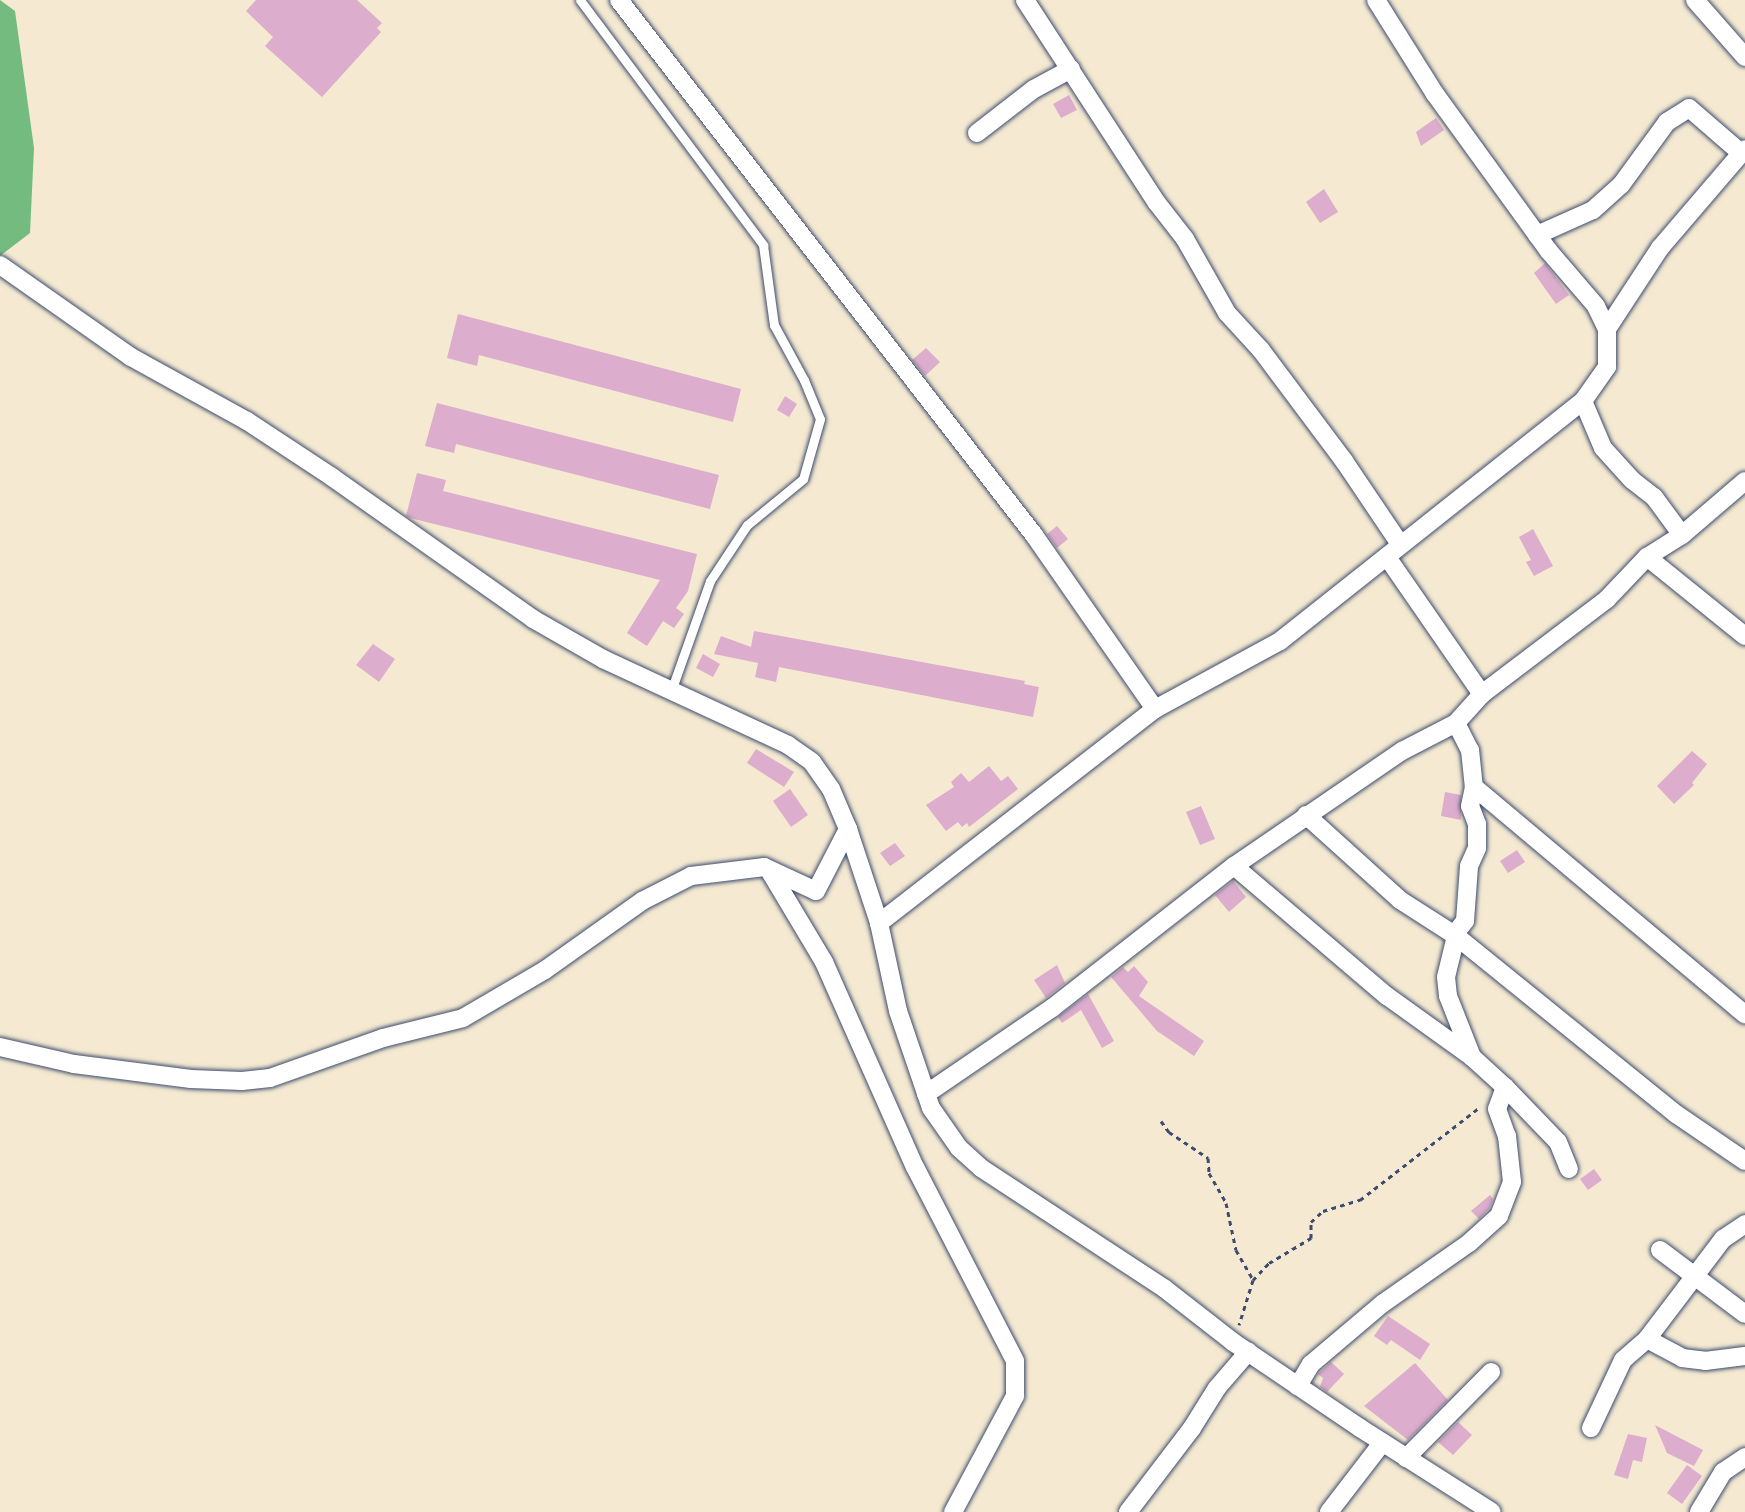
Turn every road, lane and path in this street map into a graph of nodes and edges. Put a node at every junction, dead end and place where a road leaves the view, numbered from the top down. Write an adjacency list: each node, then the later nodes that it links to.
1 (580, 0): 19 (lane)
2 (619, 0): 21 (street)
3 (1025, 0): 7 (street)
4 (1376, 0): 10 (street)
5 (1695, 0): 6 (street)
6 (1745, 57)
7 (1071, 69): 8 (street); 16 (street)
8 (977, 133)
9 (1743, 151): 10 (street); 12 (street)
10 (1537, 235): 12 (street)
11 (0, 265): 19 (street)
12 (1607, 329): 13 (street)
13 (1583, 401): 15 (street); 16 (street)
14 (1745, 482): 15 (street)
15 (1682, 535): 17 (street)
16 (1393, 551): 20 (street); 21 (street)
17 (1647, 557): 18 (street); 20 (street)
18 (1745, 636)
19 (671, 691): 25 (street)
20 (1482, 694): 22 (street)
21 (1155, 709): 28 (street)
22 (1456, 723): 23 (street); 24 (street)
23 (1474, 787): 29 (street); 30 (street)
24 (1306, 815): 26 (street); 29 (street)
25 (848, 829): 27 (street); 28 (street)
26 (1234, 866): 32 (street); 34 (street)
27 (769, 870): 31 (street); 53 (street)
28 (879, 923): 34 (street)
29 (1455, 936): 32 (street); 37 (street)
30 (1745, 1014)
31 (0, 1047)
32 (1472, 1057): 33 (street)
33 (1505, 1087): 35 (street); 38 (street)
34 (927, 1094): 45 (street)
35 (1498, 1107): 42 (path); 48 (street)
36 (1161, 1121): 42 (path)
37 (1745, 1161)
38 (1569, 1169)
39 (1745, 1224): 41 (street)
40 (1660, 1250): 41 (street)
41 (1695, 1276): 43 (street); 44 (street)
42 (1253, 1280): 45 (path)
43 (1745, 1314)
44 (1647, 1339): 46 (street); 49 (street)
45 (1240, 1347): 48 (street); 54 (street)
46 (1745, 1356)
47 (1491, 1372): 52 (street)
48 (1298, 1386): 50 (street)
49 (1591, 1428)
50 (1383, 1442): 52 (street); 55 (street)
51 (1745, 1457): 57 (street)
52 (1406, 1458): 56 (street)
53 (953, 1512)
54 (1128, 1512)
55 (1329, 1512)
56 (1492, 1512)
57 (1699, 1512)

